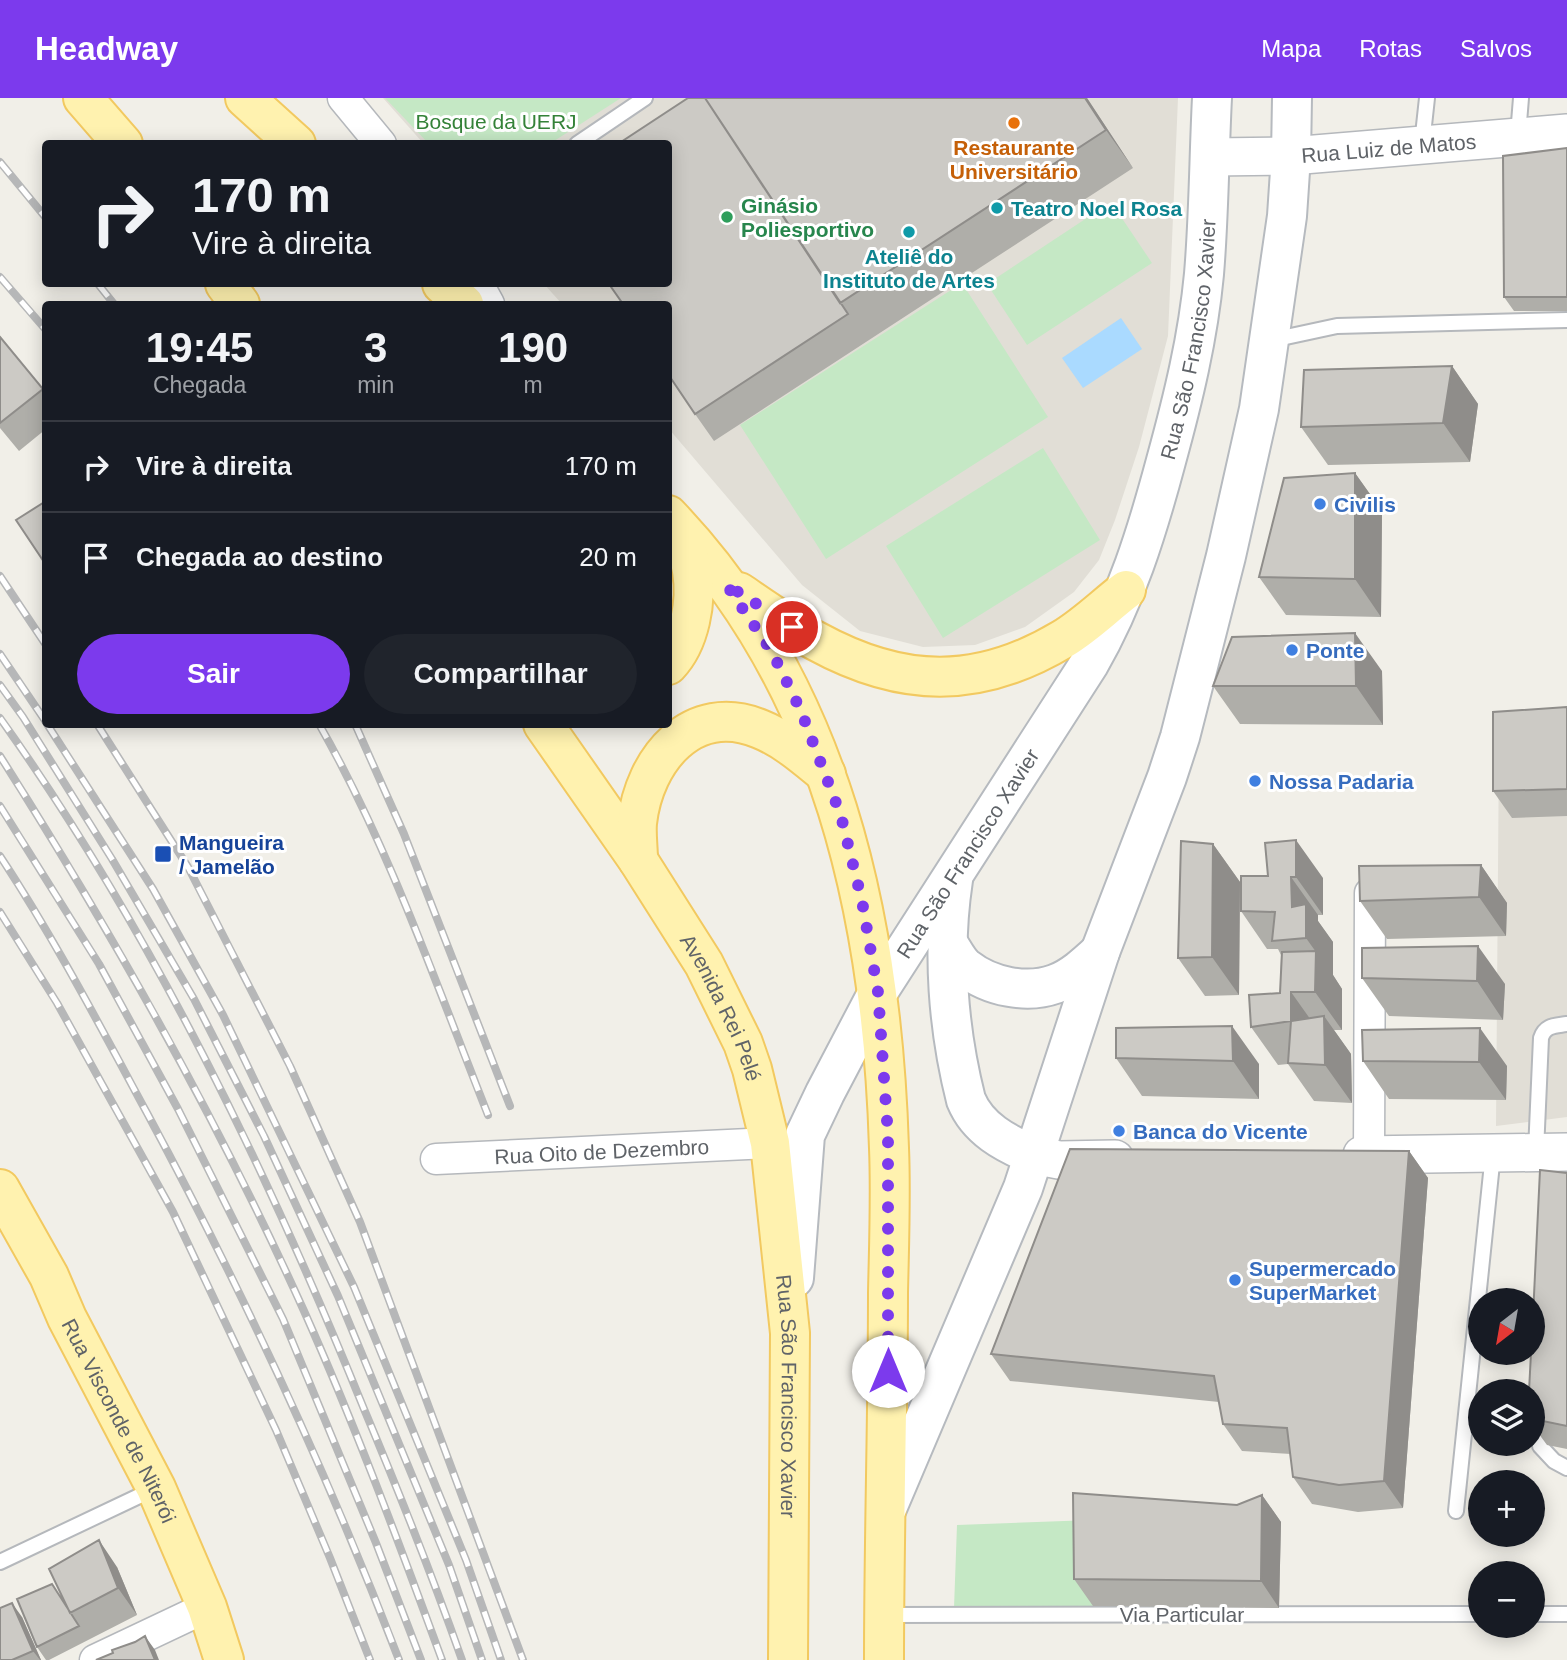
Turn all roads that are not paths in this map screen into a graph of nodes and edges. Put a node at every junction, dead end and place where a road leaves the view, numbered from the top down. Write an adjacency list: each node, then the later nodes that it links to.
1 (83, 98): 11 (main road)
2 (245, 98): 12 (main road)
3 (343, 98): 13 (street)
4 (645, 98): 14 (lane)
5 (1212, 98): 17 (main road, Rua São Francisco Xavier)
6 (1292, 98): 16 (main road)
7 (1427, 98): 15 (lane)
8 (1521, 98): 10 (lane)
9 (1567, 133): 10 (street, Rua Luiz de Matos)
10 (1518, 137): 15 (street, Rua Luiz de Matos)
11 (120, 140)
12 (292, 140)
13 (378, 140)
14 (583, 140)
15 (1422, 144): 16 (street, Rua Luiz de Matos)
16 (1291, 156): 17 (street, Rua Luiz de Matos); 21 (main road)
17 (1211, 157): 24 (main road, Rua São Francisco Xavier)
18 (445, 287): 19 (main road)
19 (461, 301)
20 (1567, 320): 21 (lane)
21 (1268, 341): 32 (main road)
22 (674, 521): 23 (main road); 25 (main road)
23 (726, 584): 24 (main road); 27 (main road)
24 (1126, 590): 29 (main road, Rua São Francisco Xavier)
25 (672, 659)
26 (546, 728): 28 (main road, Avenida Rei Pelé)
27 (827, 774): 28 (main road); 33 (main road)
28 (638, 860): 35 (main road, Avenida Rei Pelé)
29 (954, 871): 31 (main road); 33 (main road, Rua São Francisco Xavier)
30 (1414, 890): 39 (street)
31 (947, 942): 32 (main road); 37 (main road)
32 (1100, 953): 37 (main road)
33 (878, 992): 44 (main road, Rua São Francisco Xavier); 48 (main road)
34 (1567, 1024): 40 (lane)
35 (770, 1143): 42 (street, Rua Oito de Dezembro); 44 (main road, Avenida Rei Pelé)
36 (1493, 1153): 39 (street); 40 (street); 49 (lane)
37 (1034, 1154): 41 (street); 48 (main road)
38 (1328, 1155): 39 (street)
39 (1369, 1155)
40 (1554, 1155)
41 (1153, 1158)
42 (436, 1159)
43 (0, 1189): 47 (main road, Rua Visconde de Niterói)
44 (790, 1333): 58 (main road, Rua São Francisco Xavier)
45 (1545, 1451): 46 (lane)
46 (1567, 1468)
47 (156, 1489): 50 (lane); 51 (main road, Rua Visconde de Niterói)
48 (887, 1508): 55 (main road)
49 (1456, 1511)
50 (0, 1562)
51 (206, 1607): 56 (street); 57 (main road, Rua Visconde de Niterói)
52 (1468, 1614): 55 (lane, Via Particular)
53 (1545, 1614): 54 (lane)
54 (1567, 1614)
55 (884, 1615): 59 (main road)
56 (95, 1660)
57 (224, 1660)
58 (788, 1660)
59 (884, 1660)

